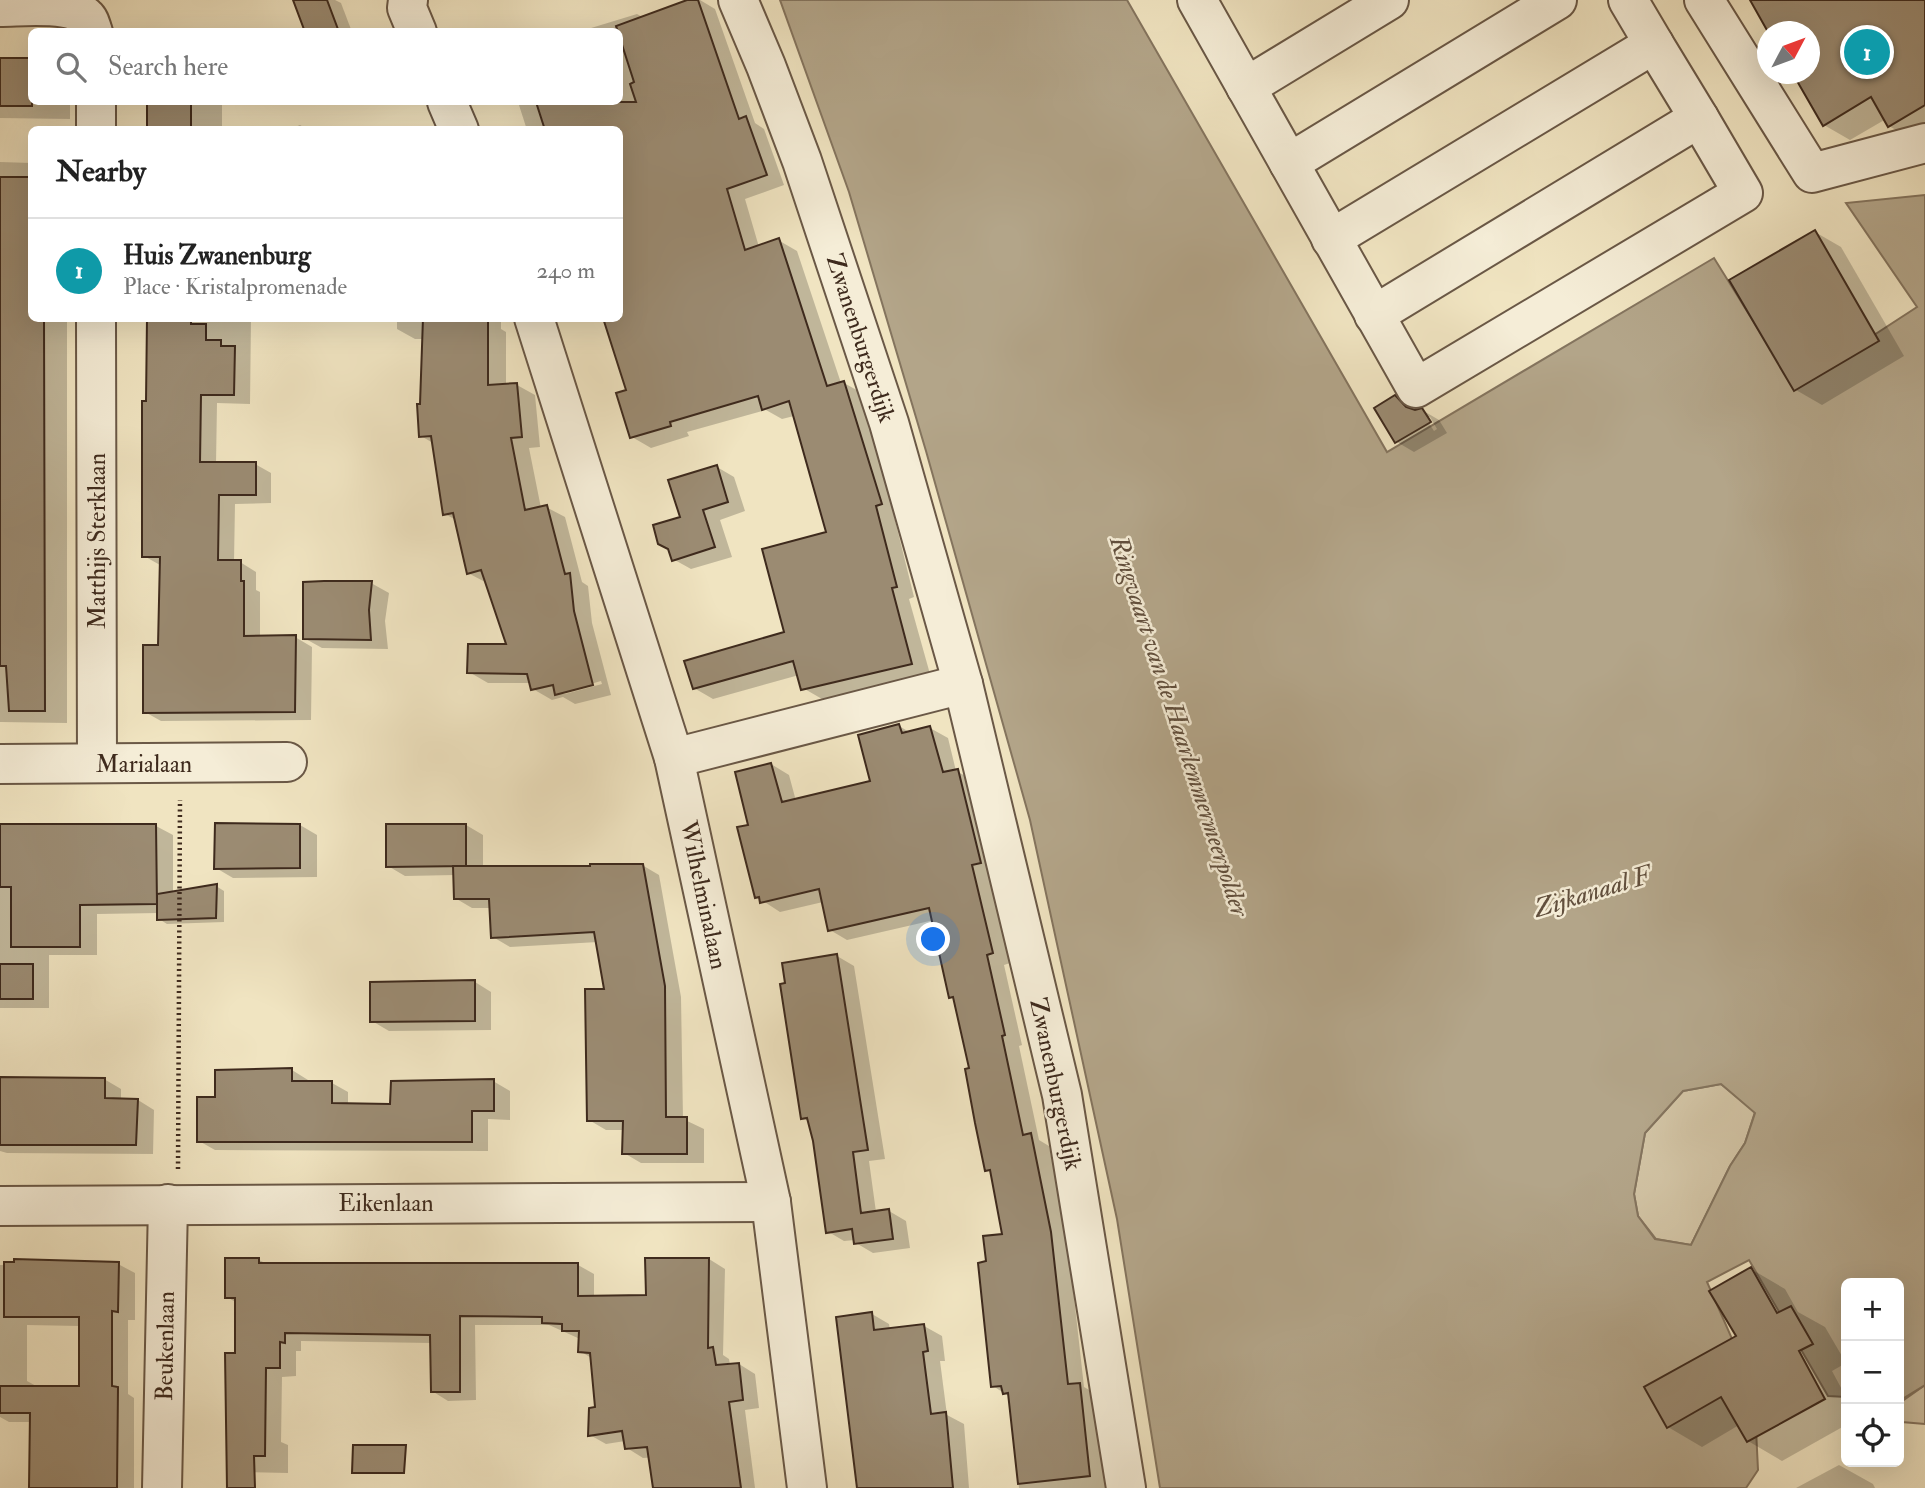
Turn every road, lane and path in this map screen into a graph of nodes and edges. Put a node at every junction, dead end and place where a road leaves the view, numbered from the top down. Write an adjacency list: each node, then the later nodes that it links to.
1 (408, 0): 10 (street)
2 (738, 0): 24 (street, Zwanenburgerdijk)
3 (1389, 0): 12 (street)
4 (1557, 0): 19 (street)
5 (1628, 0): 11 (street)
6 (1704, 0): 18 (street)
7 (1209, 5): 12 (street)
8 (0, 6): 9 (street)
9 (90, 25)
10 (415, 28)
11 (1654, 44): 15 (street); 20 (street)
12 (1246, 87): 19 (street)
13 (96, 105): 16 (street)
14 (448, 105): 17 (street)
15 (1699, 118): 21 (street); 21 (street)
16 (96, 126)
17 (457, 126)
18 (1925, 143)
19 (1289, 163): 20 (street)
20 (1331, 239): 21 (street)
21 (1374, 315)
22 (96, 322): 27 (street, Matthijs Sterklaan)
23 (535, 322): 25 (street, Wilhelminalaan)
24 (963, 684): 25 (street); 35 (street, Zwanenburgerdijk)
25 (674, 758): 30 (street, Wilhelminalaan)
26 (287, 762): 29 (street, Marialaan)
27 (97, 763): 28 (street, Marialaan); 29 (street, Marialaan)
28 (0, 764)
29 (180, 764): 31 (path)
30 (771, 1202): 31 (street, Eikenlaan); 34 (street, Wilhelminalaan)
31 (173, 1204): 32 (street, Eikenlaan); 33 (street, Beukenlaan)
32 (0, 1206)
33 (162, 1488)
34 (807, 1488)
35 (1126, 1488)

